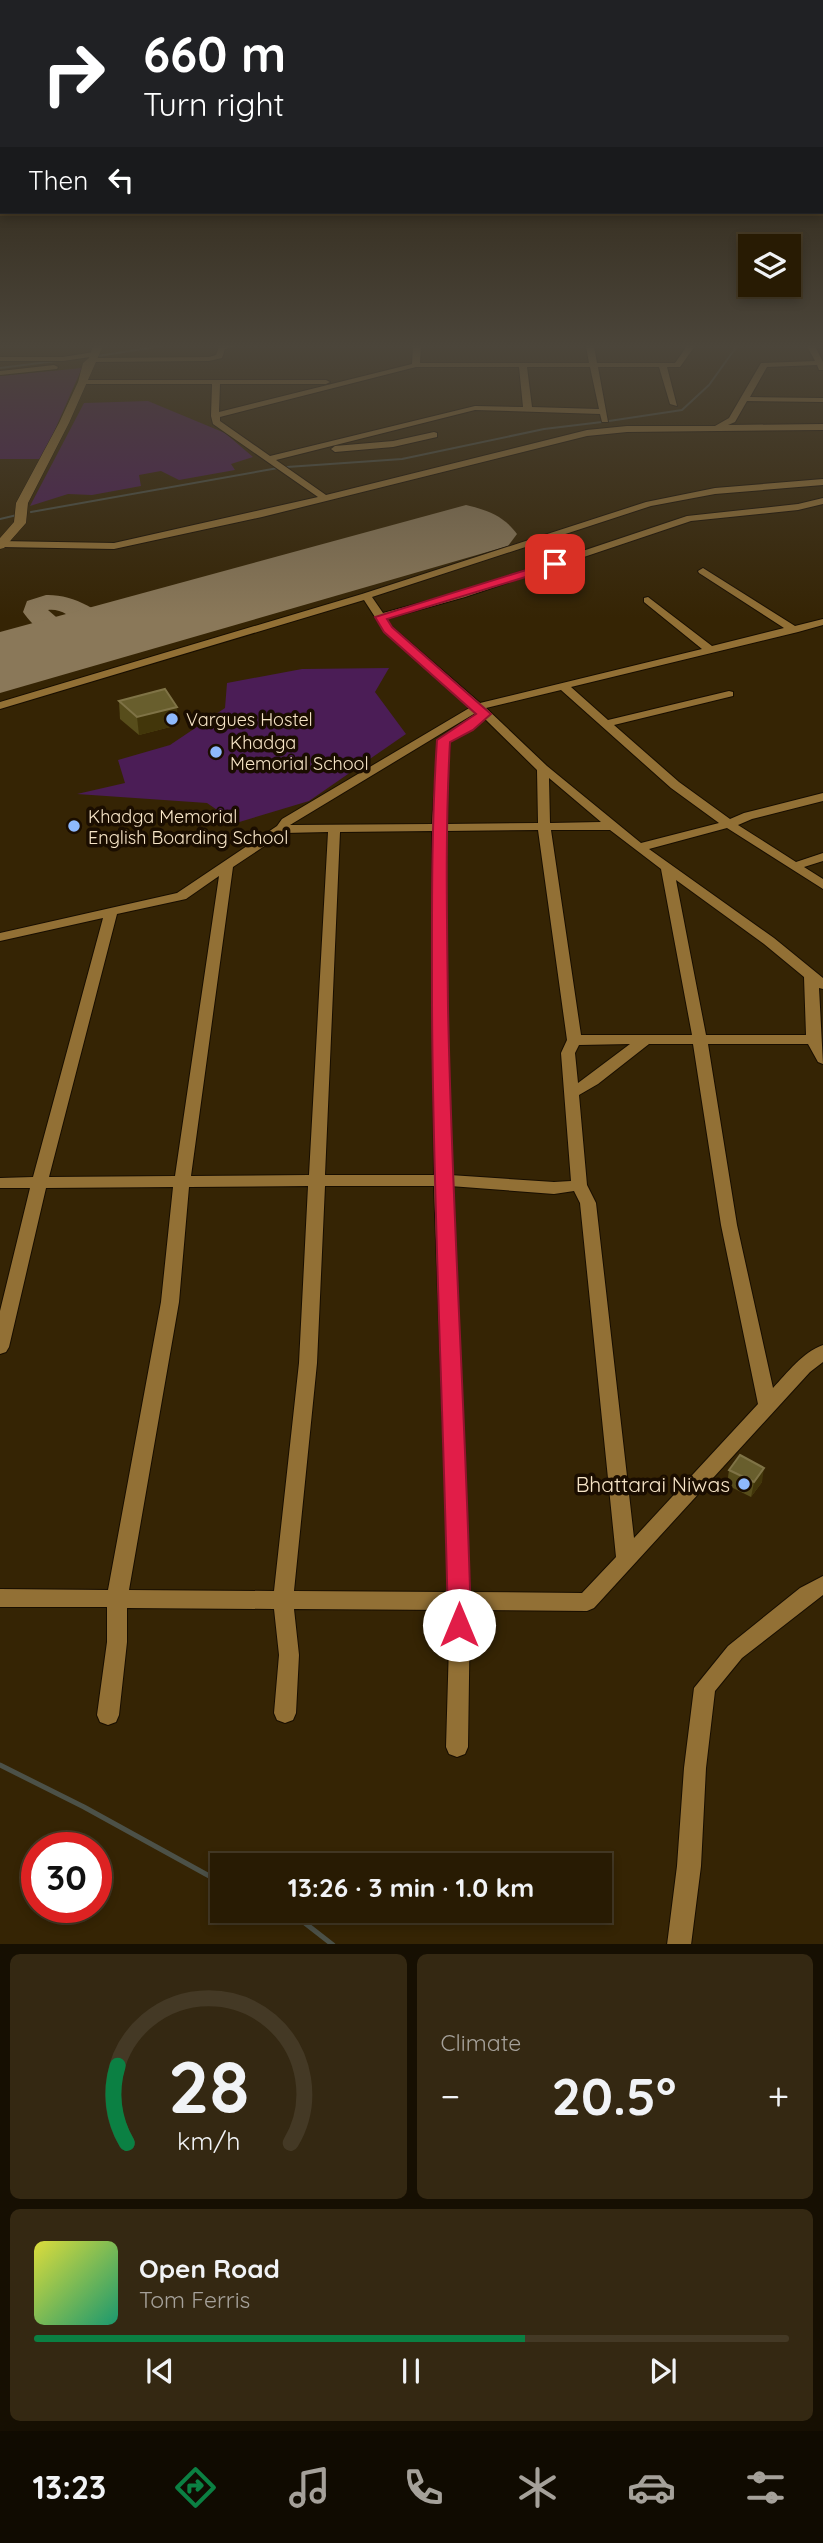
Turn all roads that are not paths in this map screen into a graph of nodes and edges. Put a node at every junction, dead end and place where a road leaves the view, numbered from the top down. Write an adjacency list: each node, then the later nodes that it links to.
1 (57, 437): 11 (street)
2 (237, 437): 7 (street)
3 (357, 437): 6 (street)
4 (426, 437): 6 (street)
5 (578, 437): 9 (street)
6 (302, 450): 7 (street)
7 (269, 459): 9 (street)
8 (823, 482): 13 (street)
9 (323, 497): 11 (street)
10 (823, 502): 15 (street)
11 (0, 544)
12 (703, 571): 17 (street)
13 (366, 596): 15 (street); 21 (street)
14 (649, 600): 18 (street)
15 (380, 617): 22 (street)
16 (823, 622): 17 (street)
17 (794, 630): 18 (street)
18 (711, 650): 19 (street)
19 (564, 687): 22 (street); 23 (street)
20 (729, 694): 23 (street)
21 (0, 706)
22 (481, 711): 24 (street); 27 (street); 31 (street)
23 (605, 724): 26 (street)
24 (542, 769): 28 (street); 29 (street)
25 (823, 797): 26 (street)
26 (729, 824): 32 (street); 35 (street)
27 (438, 825): 28 (street); 30 (street); 48 (street)
28 (544, 826): 29 (street); 44 (street)
29 (611, 826): 32 (street)
30 (334, 828): 31 (street); 50 (street)
31 (281, 829): 34 (street)
32 (639, 848): 36 (street)
33 (823, 857): 35 (street)
34 (227, 866): 38 (street); 49 (street)
35 (795, 866): 37 (street)
36 (667, 869): 40 (street); 45 (street)
37 (823, 885)
38 (111, 912): 39 (street); 52 (street)
39 (0, 937)
40 (811, 974): 41 (street); 42 (street)
41 (823, 985)
42 (818, 1038): 45 (street); 46 (street)
43 (646, 1039): 44 (street); 45 (street); 47 (street)
44 (574, 1040): 47 (street)
45 (700, 1040): 56 (street)
46 (823, 1059)
47 (572, 1093): 53 (street)
48 (442, 1180): 50 (street); 53 (street); 62 (street)
49 (182, 1181): 50 (street); 52 (street); 60 (street)
50 (315, 1181): 61 (street)
51 (0, 1183): 52 (street)
52 (39, 1185): 54 (street)
53 (579, 1185): 57 (street)
54 (0, 1347)
55 (823, 1353): 56 (street)
56 (768, 1406): 57 (street)
57 (626, 1559): 62 (street)
58 (823, 1585): 66 (street)
59 (0, 1598): 60 (street)
60 (117, 1599): 61 (street); 64 (street)
61 (283, 1600): 62 (street); 63 (street)
62 (460, 1601): 65 (street)
63 (285, 1713)
64 (108, 1715)
65 (457, 1747)
66 (679, 1944)

